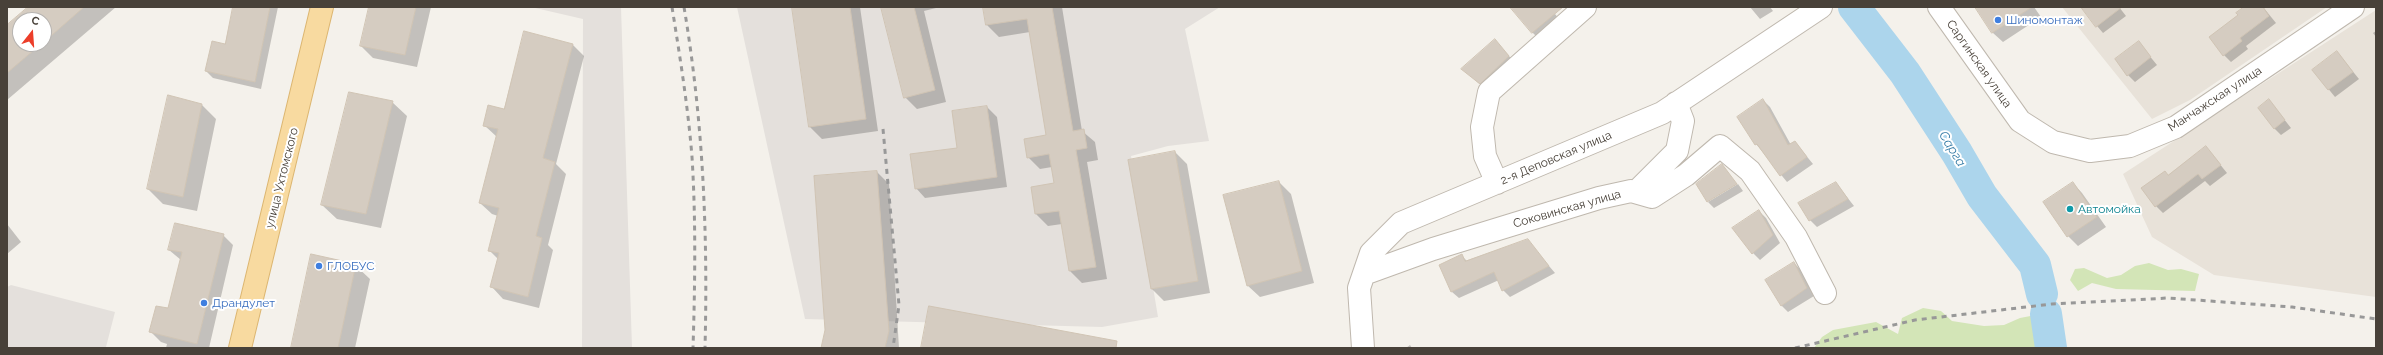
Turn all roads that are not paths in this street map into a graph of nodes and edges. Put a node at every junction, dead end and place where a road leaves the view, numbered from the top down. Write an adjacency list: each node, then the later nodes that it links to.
1 (322, 7): 12 (main road, улица Ухтомского)
2 (1585, 7): 8 (street)
3 (1822, 7): 6 (street, 2-я Деповская улица)
4 (1939, 7): 7 (street, Саргинская улица)
5 (2353, 7): 7 (street, Манчажская улица)
6 (1676, 104): 8 (street, 2-я Деповская улица); 9 (street)
7 (2020, 121)
8 (1497, 183): 10 (street, 2-я Деповская улица)
9 (1636, 192): 10 (street, Соковинская улица); 11 (street, Соковинская улица)
10 (1364, 274): 13 (street, 2-я Деповская улица)
11 (1825, 293)
12 (240, 348)
13 (1363, 348)

